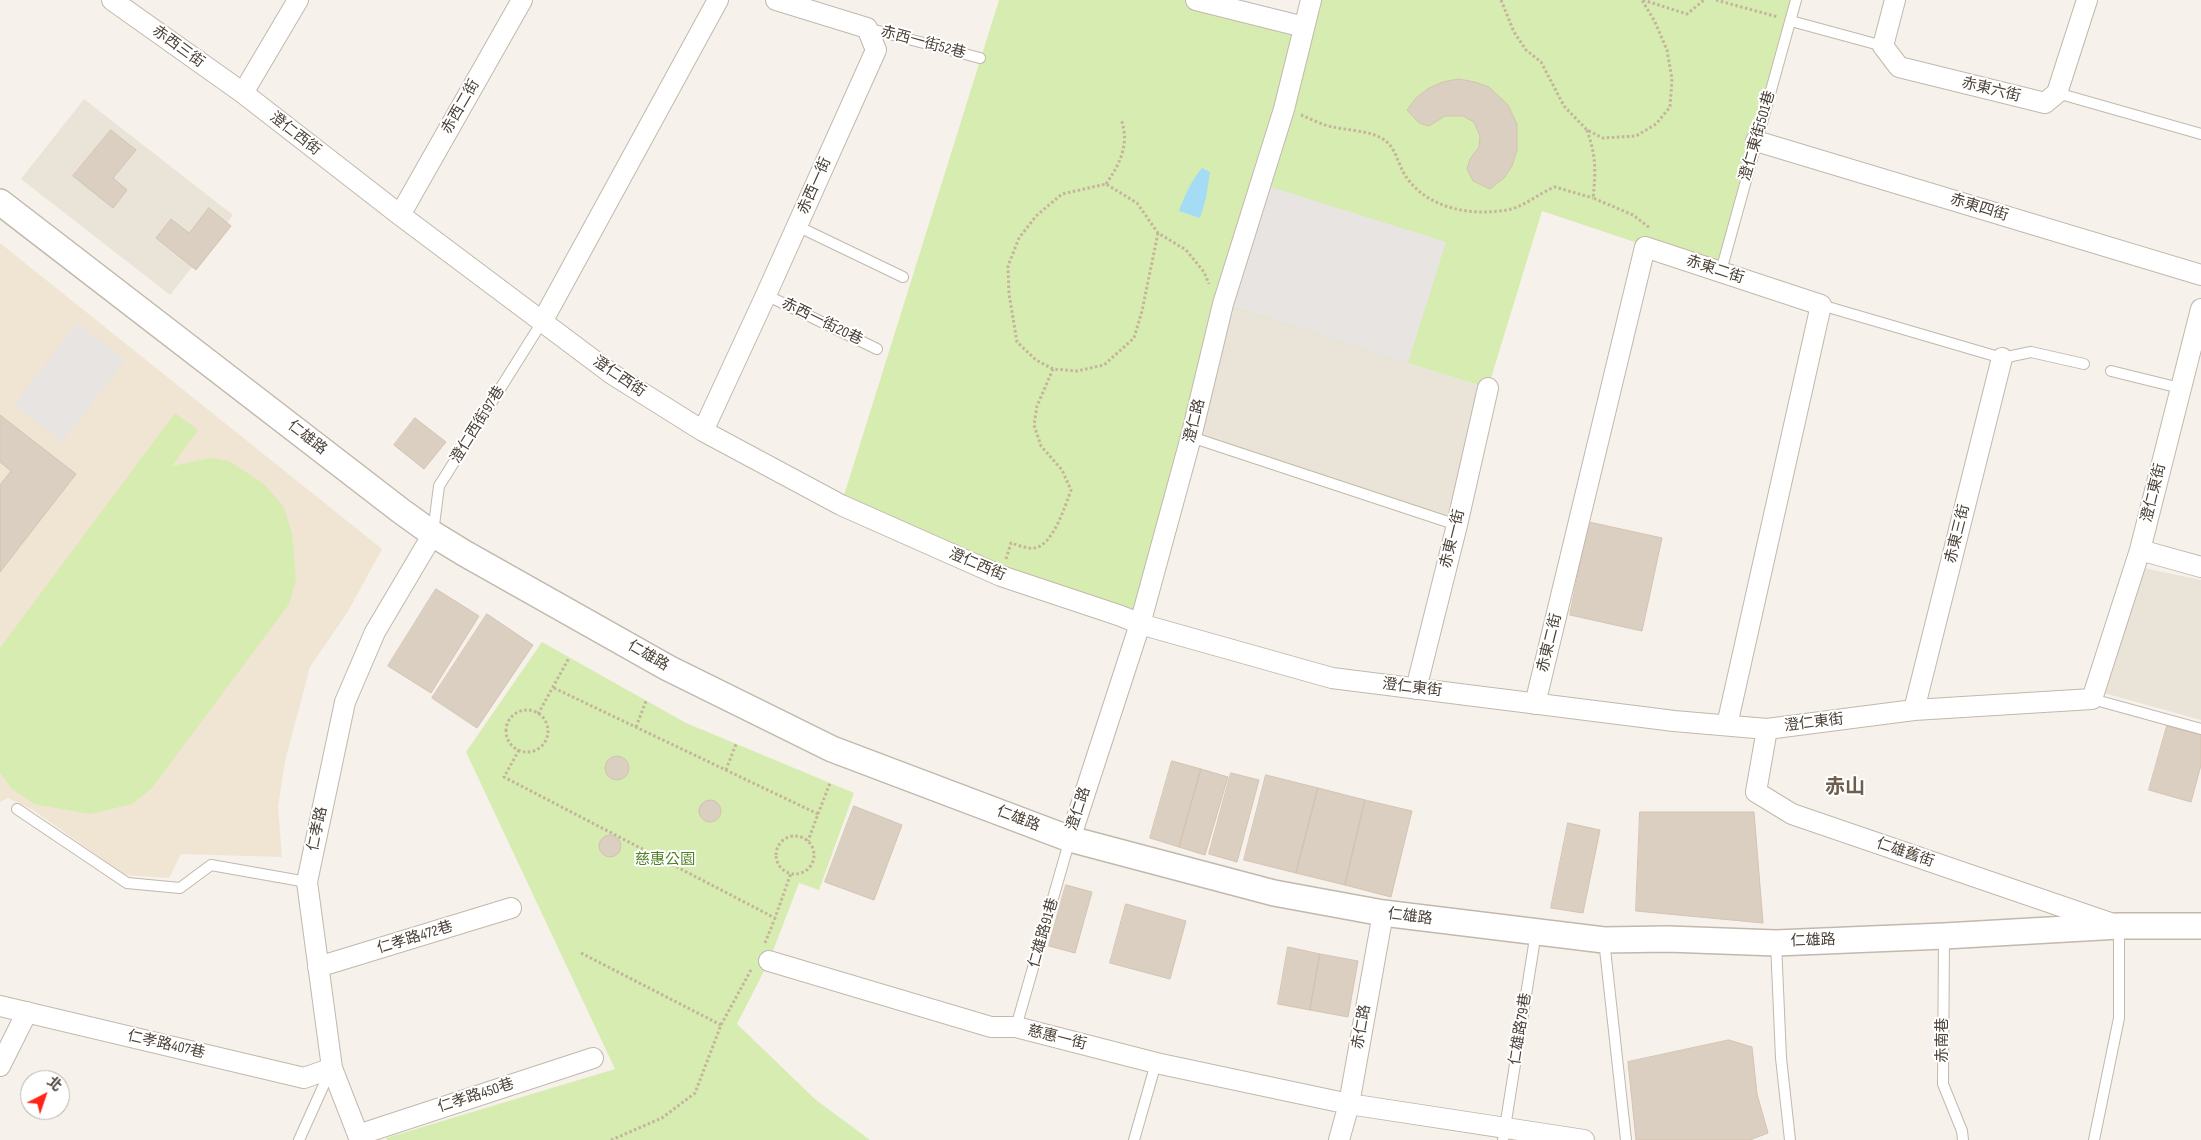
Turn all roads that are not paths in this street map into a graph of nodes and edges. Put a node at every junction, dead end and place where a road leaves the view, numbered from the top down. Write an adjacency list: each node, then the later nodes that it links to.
1 (112, 0): 17 (street, 赤西三街)
2 (298, 0): 17 (street)
3 (522, 0): 21 (street, 赤西二街)
4 (718, 0): 29 (street)
5 (776, 0): 13 (street)
6 (1196, 0): 12 (street)
7 (1311, 0): 12 (street, 澄仁路)
8 (1796, 0): 11 (lane, 澄仁東街501巷)
9 (1895, 0): 14 (street)
10 (2087, 0): 16 (street)
11 (1786, 19): 14 (lane); 19 (lane, 澄仁東街501巷)
12 (1304, 27): 37 (street, 澄仁路)
13 (867, 28): 15 (lane, 赤西一街52巷); 22 (street, 赤西一街)
14 (1883, 46): 16 (street, 赤東六街)
15 (980, 58)
16 (2057, 92): 18 (lane)
17 (243, 93): 21 (street, 澄仁西街)
18 (2201, 134)
19 (1756, 141): 23 (lane, 澄仁東街501巷); 24 (street, 赤東四街)
20 (0, 202): 39 (street, 仁雄路)
21 (400, 215): 29 (street, 澄仁西街)
22 (797, 226): 25 (lane); 26 (street, 赤西一街)
23 (1721, 272): 27 (street, 赤東二街); 45 (street, 赤東二街)
24 (2201, 275)
25 (903, 277)
26 (766, 295): 30 (lane, 赤西一街20巷); 36 (street, 赤西一街)
27 (1821, 305): 31 (lane); 47 (street)
28 (2201, 309): 35 (street, 澄仁東街)
29 (542, 322): 36 (street, 澄仁西街); 39 (lane, 澄仁西街97巷)
30 (877, 349)
31 (2002, 358): 32 (lane); 46 (street, 赤東三街)
32 (2084, 364)
33 (2111, 371): 35 (lane)
34 (1488, 388): 38 (street, 赤東一街)
35 (2180, 388): 40 (street, 澄仁東街)
36 (703, 431): 42 (street, 澄仁西街)
37 (1191, 437): 38 (lane); 42 (street, 澄仁路)
38 (1456, 526): 43 (street, 赤東一街)
39 (433, 534): 51 (street, 仁雄路); 52 (street, 仁孝路)
40 (2140, 550): 41 (street); 44 (street, 澄仁東街)
41 (2201, 567)
42 (1140, 624): 43 (street, 澄仁東街); 51 (street, 澄仁路)
43 (1416, 689): 45 (street, 澄仁東街)
44 (2092, 699): 46 (street, 澄仁東街); 49 (lane)
45 (1535, 704): 47 (street, 澄仁東街)
46 (1914, 710): 48 (street, 澄仁東街)
47 (1726, 725): 48 (street, 澄仁東街)
48 (1767, 729): 55 (street, 仁雄舊街)
49 (2201, 729)
50 (17, 809): 52 (lane)
51 (1070, 839): 54 (street, 仁雄路); 65 (lane, 仁雄路91巷)
52 (307, 882): 62 (street, 仁孝路)
53 (511, 908): 62 (street, 仁孝路472巷)
54 (1383, 914): 57 (street, 仁雄路); 70 (street, 赤仁路)
55 (2119, 926): 56 (street, 仁雄路); 58 (street, 仁雄路); 80 (lane)
56 (2201, 926)
57 (1536, 932): 59 (street, 仁雄路); 71 (lane, 仁雄路79巷)
58 (1944, 936): 60 (street, 仁雄路); 79 (lane, 赤南巷)
59 (1604, 940): 60 (street, 仁雄路); 77 (lane)
60 (1776, 943): 78 (lane)
61 (762, 957): 65 (street, 慈惠一街)
62 (318, 968): 69 (street, 仁孝路)
63 (0, 1006): 64 (street, 仁孝路407巷)
64 (27, 1012): 68 (street); 69 (street, 仁孝路407巷)
65 (1016, 1027): 67 (street, 慈惠一街)
66 (594, 1058): 72 (street, 仁孝路450巷)
67 (1156, 1063): 70 (street, 慈惠一街); 74 (lane)
68 (0, 1066)
69 (332, 1068): 72 (street, 仁孝路); 73 (lane)
70 (1349, 1104): 71 (street); 75 (street, 赤仁路)
71 (1505, 1133): 76 (street)
72 (359, 1137)
73 (299, 1140)
74 (1134, 1140)
75 (1339, 1140)
76 (1584, 1140)
77 (1626, 1140)
78 (1790, 1140)
79 (1963, 1140)
80 (2094, 1140)

